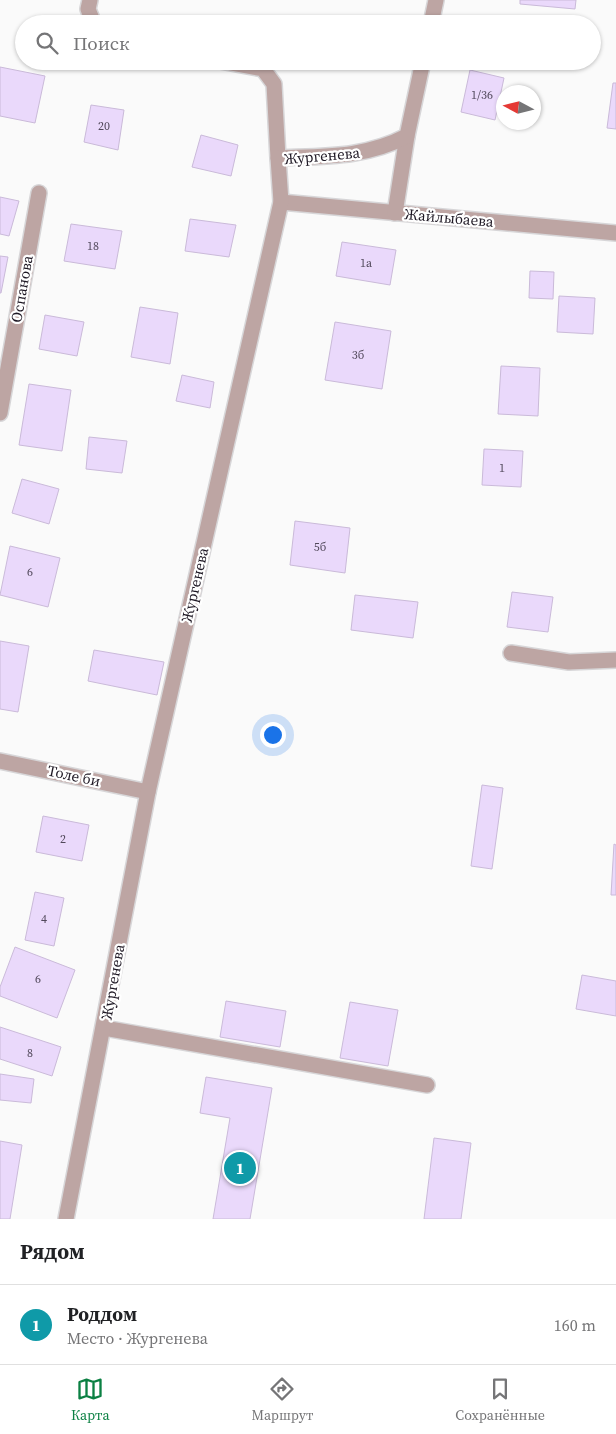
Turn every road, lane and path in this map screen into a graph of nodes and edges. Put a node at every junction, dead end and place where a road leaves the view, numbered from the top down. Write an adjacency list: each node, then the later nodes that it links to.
1 (436, 0): 2 (street)
2 (433, 15)
3 (264, 70): 6 (street)
4 (421, 70): 5 (street)
5 (407, 136): 6 (street, Жургенева); 9 (street)
6 (278, 158): 8 (street, Жургенева)
7 (39, 193): 11 (street, Оспанова)
8 (282, 202): 9 (street, Жайлыбаева); 15 (street, Жургенева)
9 (395, 213): 10 (street, Жайлыбаева)
10 (616, 234)
11 (0, 413)
12 (511, 653): 13 (street)
13 (616, 660)
14 (0, 760): 15 (street, Толе би)
15 (148, 792): 16 (street, Жургенева)
16 (104, 1028): 17 (street); 18 (street, Жургенева)
17 (427, 1085)
18 (66, 1219)

